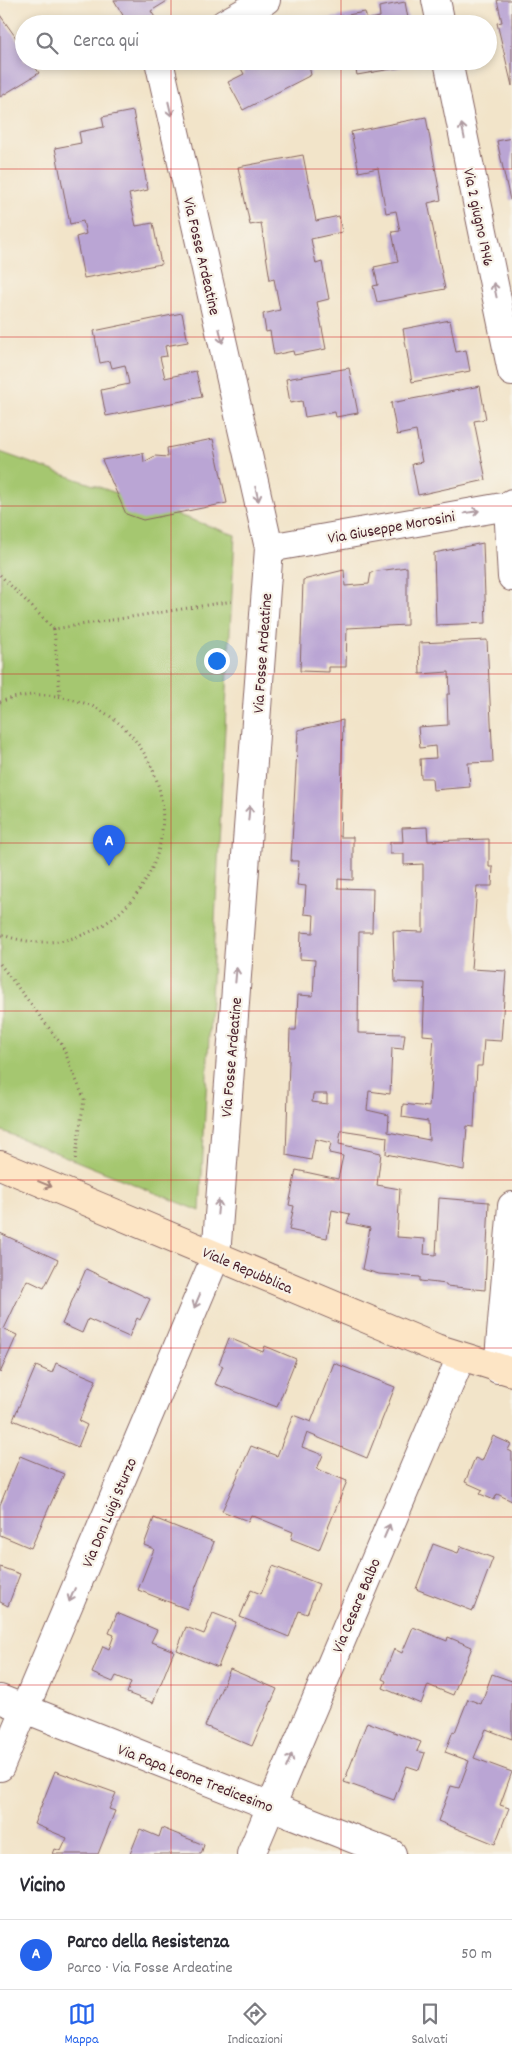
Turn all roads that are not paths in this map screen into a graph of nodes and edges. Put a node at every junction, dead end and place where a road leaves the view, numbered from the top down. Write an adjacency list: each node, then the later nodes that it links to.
1 (266, 0): 3 (street)
2 (436, 0): 4 (street)
3 (240, 15)
4 (439, 15)
5 (161, 70): 9 (street, Via Fosse Ardeatine, one-way to 9)
6 (450, 70): 7 (street, Via 2 giugno 1946, one-way to 6)
7 (512, 372)
8 (510, 504): 9 (street, Via Giuseppe Morosini, one-way to 8); 10 (street)
9 (269, 548): 13 (street, Via Fosse Ardeatine, one-way to 9)
10 (512, 577)
11 (0, 1166): 13 (street, Viale Repubblica, one-way to 13)
12 (512, 1206): 15 (street)
13 (216, 1256): 14 (street, Viale Repubblica); 16 (street, Via Don Luigi Sturzo, one-way to 16)
14 (460, 1357): 15 (street, Viale Repubblica); 18 (street, Via Cesare Balbo, one-way to 14)
15 (507, 1373)
16 (12, 1704): 17 (street, Via Don Luigi Sturzo); 18 (street, Via Papa Leone Tredicesimo)
17 (0, 1768)
18 (270, 1806): 19 (street, Via Cesare Balbo); 20 (street, Via Papa Leone Tredicesimo)
19 (251, 1854)
20 (392, 1854)

